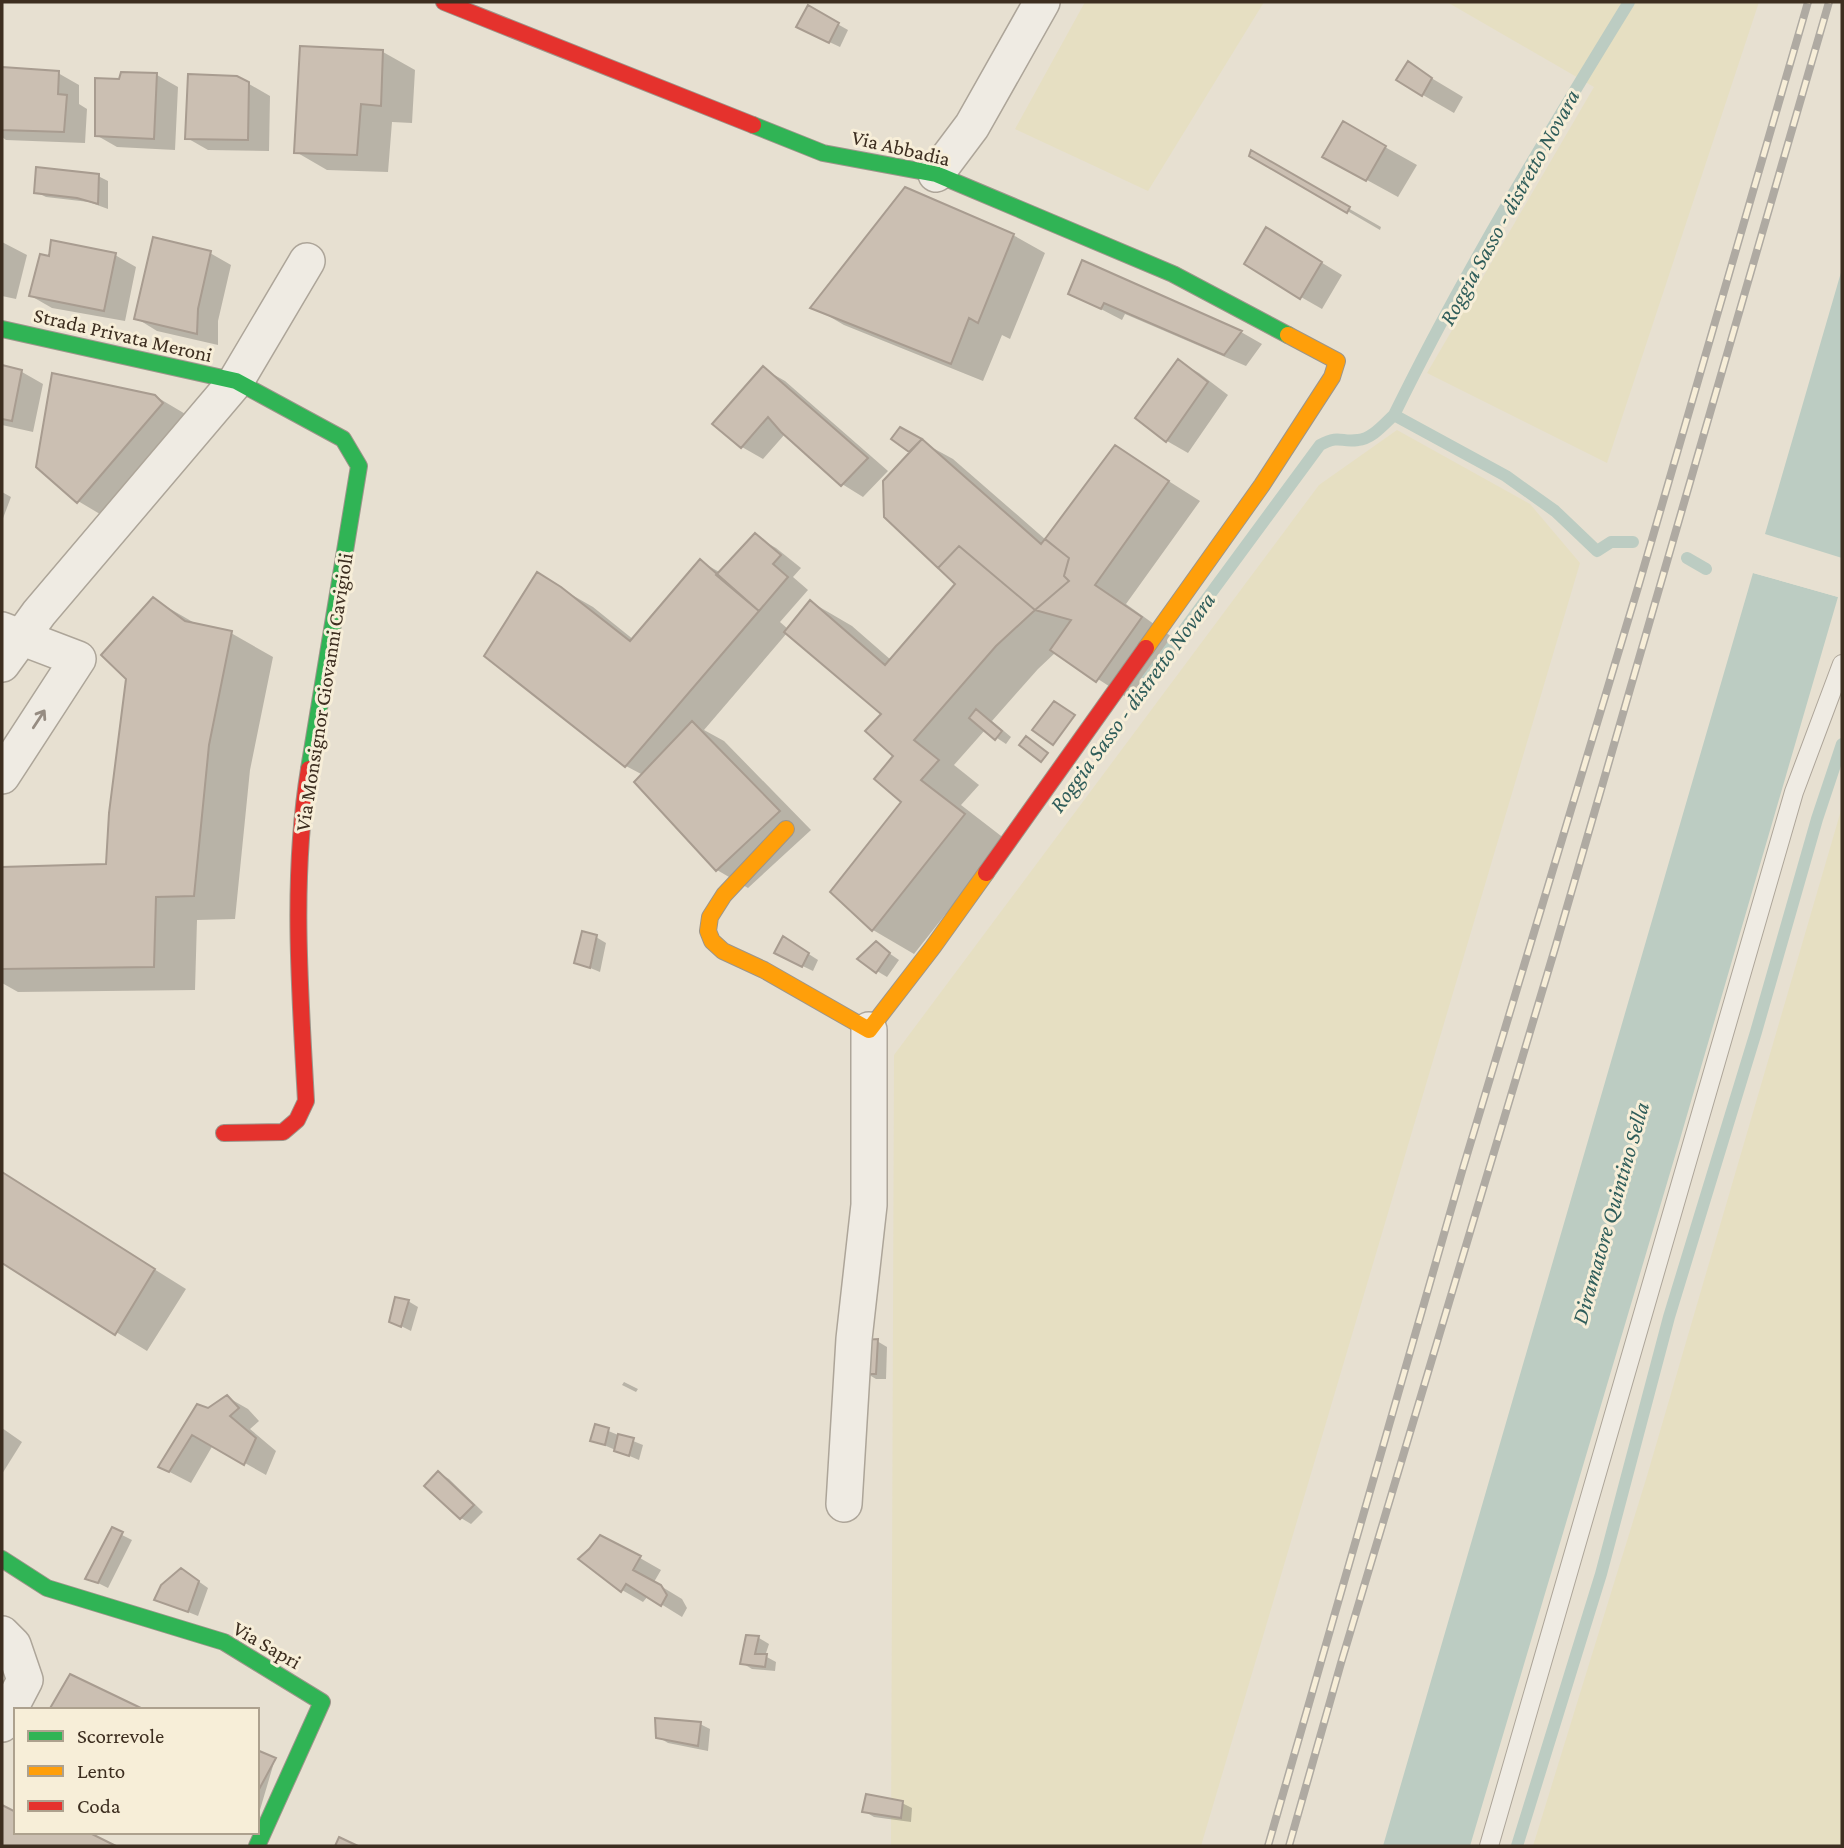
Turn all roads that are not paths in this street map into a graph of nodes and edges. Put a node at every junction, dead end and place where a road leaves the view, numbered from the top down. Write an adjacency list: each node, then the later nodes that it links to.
1 (444, 2): 3 (street, Via Abbadia)
2 (1042, 2): 3 (street)
3 (936, 174): 11 (street, Via Abbadia)
4 (307, 261): 6 (street)
5 (2, 329): 6 (street, Strada Privata Meroni)
6 (236, 381): 7 (street); 12 (street, Via Monsignor Giovanni Cavigioli)
7 (8, 644): 9 (street, one-way to 7)
8 (1842, 664): 18 (lane)
9 (2, 776)
10 (786, 830): 11 (street)
11 (869, 1031): 13 (street)
12 (224, 1133)
13 (844, 1504)
14 (2, 1559): 17 (street, Via Sapri)
15 (2, 1634): 16 (street)
16 (2, 1724)
17 (257, 1846)
18 (1489, 1846)

